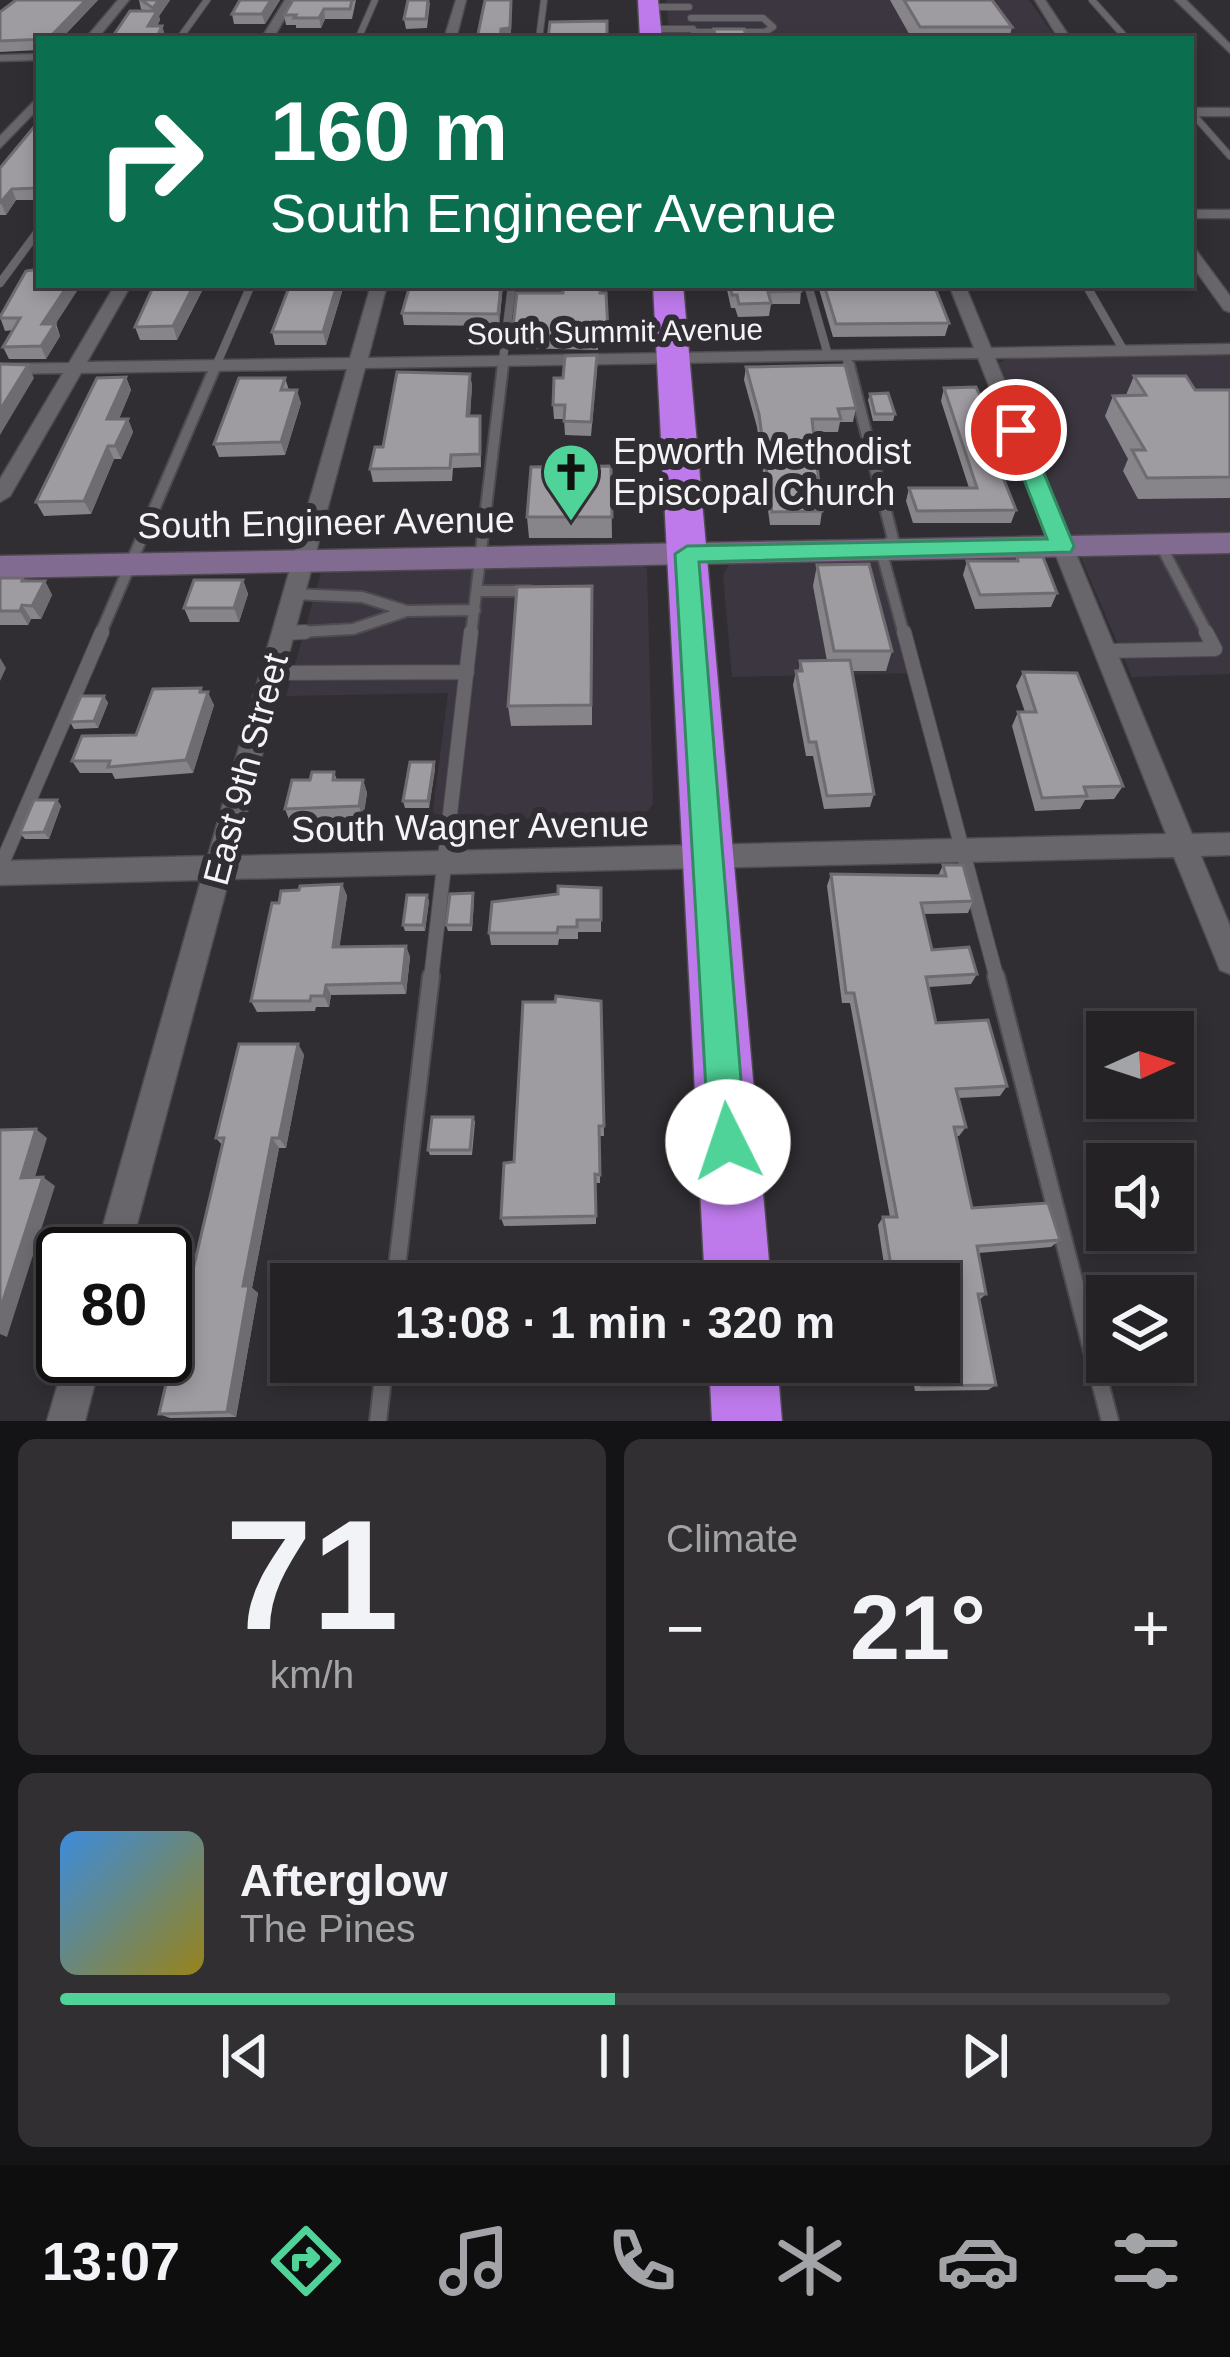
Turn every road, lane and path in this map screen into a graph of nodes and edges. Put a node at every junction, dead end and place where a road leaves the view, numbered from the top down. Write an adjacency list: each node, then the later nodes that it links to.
1 (124, 0): 13 (street)
2 (207, 0): 14 (lane)
3 (290, 0): 15 (street)
4 (375, 0): 16 (lane)
5 (461, 0): 17 (street)
6 (544, 0): 18 (lane)
7 (1040, 0): 19 (street)
8 (1092, 0): 20 (lane)
9 (1180, 0): 22 (street)
10 (689, 7): 12 (lane)
11 (692, 18): 12 (lane)
12 (649, 19)
13 (94, 36)
14 (181, 36)
15 (269, 36)
16 (359, 36)
17 (451, 36)
18 (539, 36)
19 (1063, 36)
20 (1124, 36)
21 (1208, 45): 22 (street)
22 (1228, 46)
23 (36, 57): 24 (street)
24 (0, 58)
25 (36, 103): 30 (street)
26 (1194, 112): 27 (street)
27 (1230, 112)
28 (1194, 115): 33 (lane)
29 (0, 126): 30 (street)
30 (16, 126): 31 (street); 32 (street)
31 (36, 126)
32 (0, 144)
33 (1230, 156)
34 (1194, 214): 35 (street)
35 (1230, 214)
36 (36, 234): 38 (lane)
37 (1194, 257): 47 (street)
38 (0, 283)
39 (121, 288): 56 (street)
40 (249, 288): 55 (lane)
41 (379, 288): 54 (street, East 9th Street)
42 (512, 288): 53 (lane)
43 (668, 288): 52 (highway)
44 (809, 288): 51 (lane)
45 (958, 288): 50 (street)
46 (1088, 288): 49 (lane)
47 (1230, 307)
48 (1230, 349): 49 (street, South Summit Avenue)
49 (1124, 351): 50 (street, South Summit Avenue)
50 (984, 353): 51 (street, South Summit Avenue); 61 (street)
51 (837, 355): 52 (street, South Summit Avenue); 62 (lane)
52 (673, 358): 53 (street, South Summit Avenue); 63 (highway)
53 (502, 361): 54 (street, South Summit Avenue); 64 (lane)
54 (356, 363): 55 (street, South Summit Avenue); 65 (street, East 9th Street)
55 (216, 365): 56 (street, South Summit Avenue); 66 (lane)
56 (75, 368): 57 (street, South Summit Avenue); 58 (street)
57 (0, 369)
58 (0, 496)
59 (1230, 543): 60 (street, South Engineer Avenue)
60 (1160, 544): 61 (street, South Engineer Avenue); 74 (lane)
61 (1062, 546): 62 (street, South Engineer Avenue); 74 (street)
62 (881, 550): 63 (street, South Engineer Avenue); 79 (lane)
63 (687, 554): 64 (street, South Engineer Avenue); 80 (highway)
64 (481, 558): 65 (street, South Engineer Avenue); 68 (lane)
65 (302, 561): 66 (street, South Engineer Avenue); 70 (street, East 9th Street)
66 (130, 565): 67 (street, South Engineer Avenue); 83 (lane)
67 (0, 567)
68 (477, 591): 69 (lane); 71 (lane)
69 (545, 591)
70 (293, 594): 72 (lane); 73 (street, East 9th Street)
71 (475, 610): 72 (lane); 75 (lane)
72 (407, 611): 73 (lane)
73 (282, 634): 76 (street, East 9th Street)
74 (1106, 651): 78 (street)
75 (467, 672): 76 (lane); 81 (lane)
76 (271, 673): 82 (street, East 9th Street)
77 (1230, 844): 78 (street, South Wagner Avenue)
78 (1184, 845): 79 (street, South Wagner Avenue); 84 (street)
79 (964, 850): 80 (street, South Wagner Avenue); 94 (lane)
80 (708, 856): 81 (street, South Wagner Avenue); 87 (highway)
81 (446, 862): 82 (street, South Wagner Avenue); 86 (lane)
82 (218, 868): 83 (street, South Wagner Avenue); 85 (street, East 9th Street)
83 (0, 870)
84 (1230, 961)
85 (119, 1227)
86 (398, 1263)
87 (737, 1263)
88 (77, 1383): 91 (street)
89 (383, 1383): 92 (lane)
90 (744, 1383): 93 (highway)
91 (66, 1421)
92 (378, 1421)
93 (747, 1421)
94 (1110, 1421)

